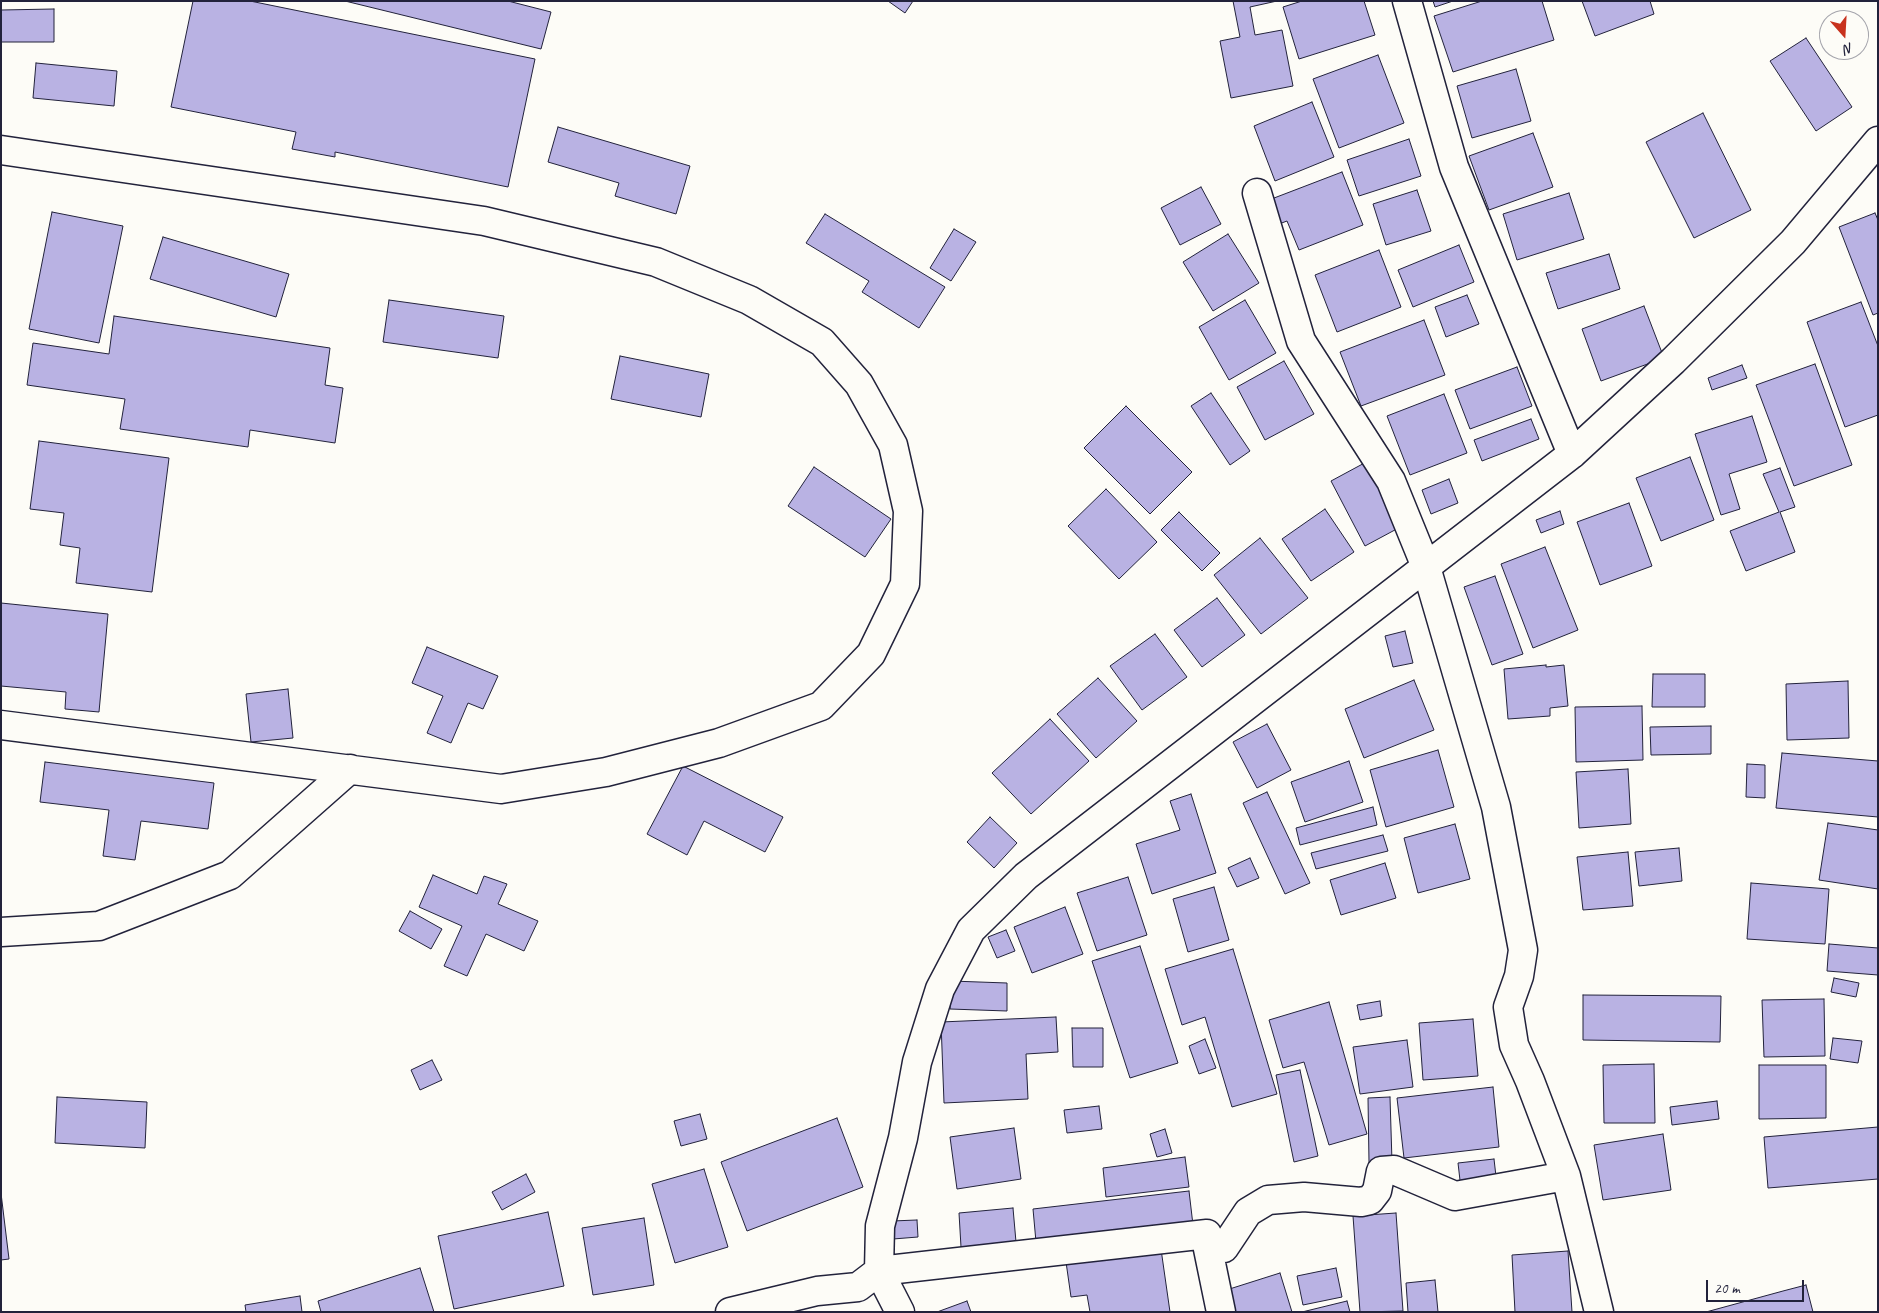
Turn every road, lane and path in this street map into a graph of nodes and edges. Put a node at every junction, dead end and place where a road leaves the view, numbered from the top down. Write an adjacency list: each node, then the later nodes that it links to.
1 (1407, 1): 5 (street)
2 (1878, 141): 5 (street)
3 (2, 156): 8 (street)
4 (1257, 193): 6 (street)
5 (1572, 454): 6 (street)
6 (1426, 567): 10 (street); 12 (street)
7 (1, 724): 8 (street)
8 (350, 769): 9 (street)
9 (1, 932)
10 (1566, 1176): 11 (street); 16 (street)
11 (1207, 1244): 12 (street); 15 (street)
12 (878, 1271): 13 (street); 14 (street)
13 (730, 1312)
14 (900, 1312)
15 (1221, 1312)
16 (1599, 1312)

